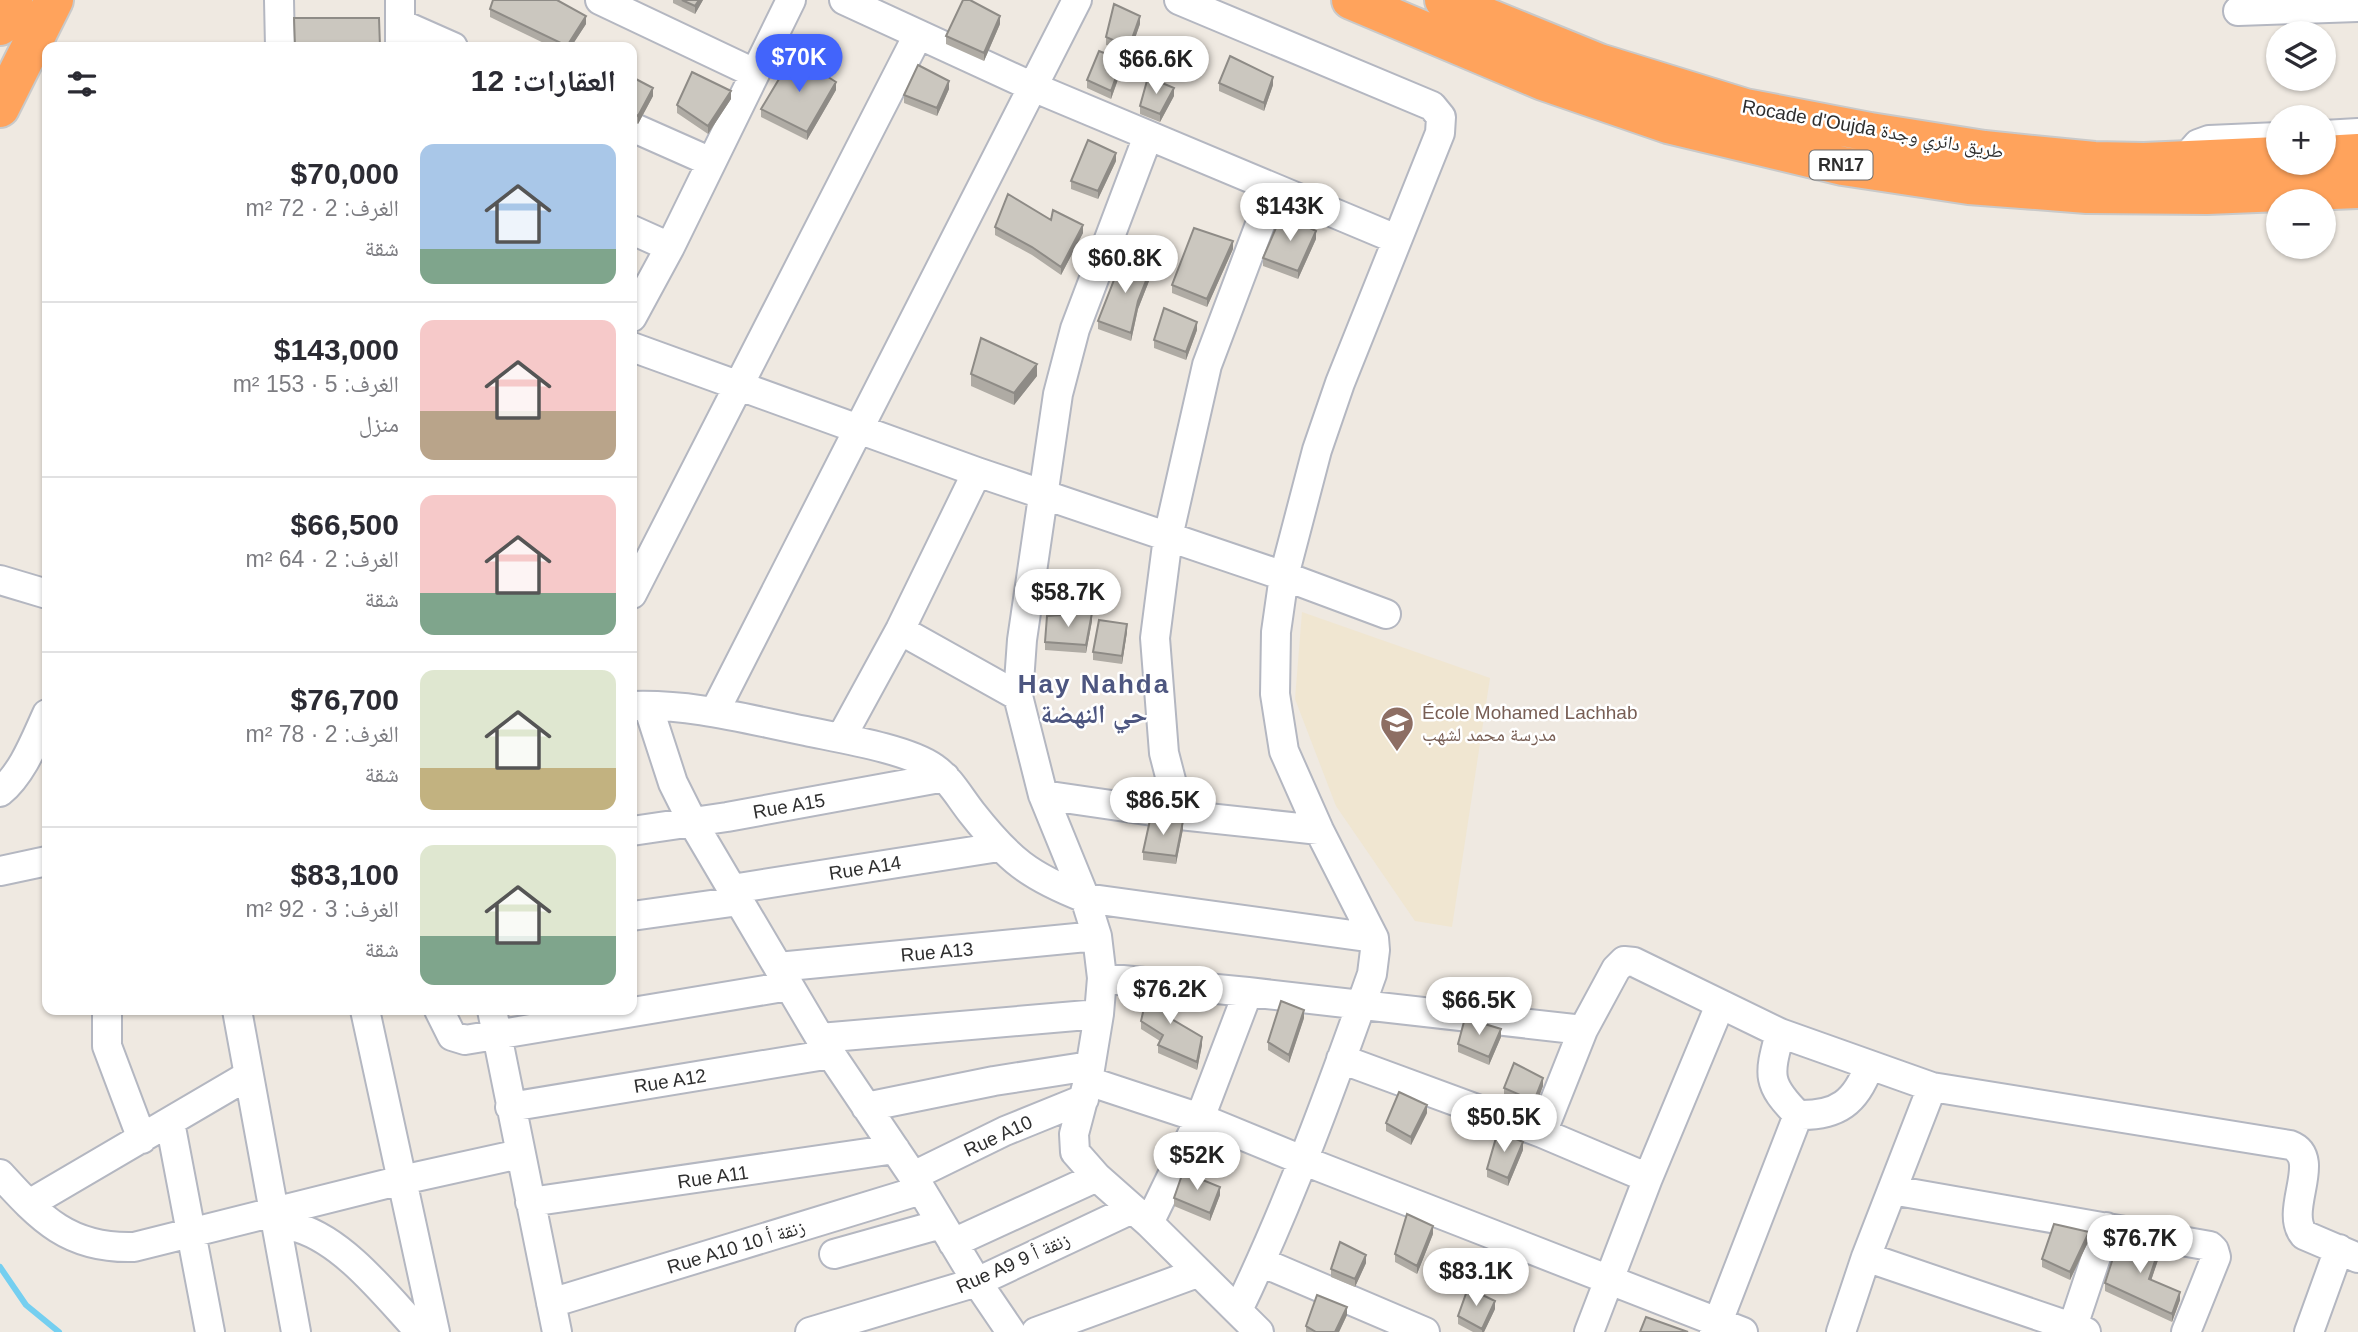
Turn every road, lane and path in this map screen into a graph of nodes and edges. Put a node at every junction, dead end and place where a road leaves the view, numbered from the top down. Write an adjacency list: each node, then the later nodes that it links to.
1 (13, 0): 15 (highway)
2 (54, 0): 21 (highway)
3 (279, 0): 17 (street)
4 (600, 0): 19 (street)
5 (791, 0): 19 (street)
6 (844, 0): 16 (street)
7 (1077, 0): 20 (street)
8 (1179, 0): 35 (street)
9 (1351, 0): 32 (highway, Rocade d'Oujda طريق دائري وجدة / RN17)
10 (1444, 0): 30 (highway, Rocade d'Oujda طريق دائري وجدة / RN17)
11 (2323, 4): 12 (street); 13 (street)
12 (2358, 8)
13 (2238, 12)
14 (400, 24): 18 (street)
15 (0, 26)
16 (918, 35): 20 (street); 39 (street)
17 (280, 42)
18 (441, 42)
19 (754, 73): 31 (street)
20 (1033, 87): 25 (street); 40 (street)
21 (0, 108)
22 (637, 129): 31 (street)
23 (2358, 133): 24 (street)
24 (2336, 134)
25 (1148, 136): 33 (street); 42 (street)
26 (2266, 138): 30 (street)
27 (2358, 153): 28 (highway)
28 (2336, 154)
29 (2266, 157): 30 (highway, Rocade d'Oujda طريق دائري وجدة / RN17)
30 (2184, 160)
31 (711, 162): 36 (street)
32 (2358, 189)
33 (1273, 190): 35 (street); 43 (street)
34 (637, 232): 36 (street)
35 (1396, 239): 44 (street)
36 (670, 247): 37 (street)
37 (637, 308)
38 (637, 349): 39 (street)
39 (739, 386): 40 (street); 46 (street)
40 (858, 428): 41 (street); 52 (street)
41 (977, 471): 42 (street); 49 (street)
42 (1042, 493): 43 (street); 50 (street)
43 (1168, 537): 44 (street); 58 (street)
44 (1284, 576): 48 (street); 61 (street)
45 (0, 580): 47 (street)
46 (637, 584)
47 (42, 593)
48 (1386, 614)
49 (900, 630): 50 (street); 54 (street)
50 (1018, 696): 57 (street)
51 (640, 706): 52 (street); 59 (street)
52 (715, 711): 54 (street)
53 (42, 724): 56 (street)
54 (841, 738): 55 (street)
55 (945, 777): 59 (street, Rue A15); 62 (street)
56 (0, 792)
57 (1043, 795): 58 (street); 66 (street)
58 (1180, 815): 61 (street)
59 (693, 823): 60 (street, Rue A15); 65 (street)
60 (637, 830)
61 (1320, 830): 69 (street)
62 (999, 847): 65 (street, Rue A14); 66 (street)
63 (42, 862): 64 (street)
64 (0, 871)
65 (735, 895): 67 (street, Rue A14); 70 (street)
66 (1085, 898): 68 (street); 69 (street)
67 (637, 915)
68 (1097, 936): 70 (street, Rue A13); 71 (street)
69 (1374, 938): 74 (street)
70 (783, 976): 73 (street, Rue A13); 85 (street)
71 (1102, 978): 72 (street); 76 (street)
72 (1248, 992): 74 (street); 94 (street)
73 (637, 1000)
74 (1361, 1005): 83 (street); 86 (street)
75 (1720, 1005): 83 (street); 84 (street); 103 (street)
76 (1098, 1014): 85 (street, Rue A12); 89 (street)
77 (107, 1015): 97 (street)
78 (238, 1015): 88 (street)
79 (366, 1015): 104 (street)
80 (442, 1015): 82 (street, Rue A13)
81 (543, 1015): 82 (street, Rue A13)
82 (494, 1023): 91 (street)
83 (1583, 1030): 96 (street)
84 (1780, 1033): 87 (street); 93 (street)
85 (826, 1046): 91 (street, Rue A12); 92 (street)
86 (1341, 1059): 96 (street); 100 (street)
87 (1869, 1066): 90 (street); 93 (street)
88 (249, 1075): 95 (street); 110 (street)
89 (1087, 1082): 92 (street); 94 (street); 102 (street); 105 (street, Rue A10)
90 (1932, 1087): 106 (street); 114 (street)
91 (510, 1107): 99 (street)
92 (866, 1107): 98 (street)
93 (1798, 1115): 123 (street)
94 (1200, 1118): 100 (street); 109 (street)
95 (170, 1122): 97 (street); 112 (street)
96 (1542, 1133): 103 (street)
97 (142, 1139): 108 (street)
98 (894, 1149): 105 (street); 107 (street, Rue A11)
99 (520, 1154): 104 (street); 107 (street)
100 (1302, 1160): 117 (street); 119 (street)
101 (0, 1174): 108 (street)
102 (1097, 1177): 109 (street); 113 (street)
103 (1648, 1178): 119 (street)
104 (402, 1180): 110 (street); 128 (street)
105 (917, 1183): 113 (street); 121 (street, Rue A10 زنقة أ 10)
106 (1892, 1190): 111 (street); 116 (street)
107 (530, 1202): 121 (street)
108 (29, 1205): 112 (street)
109 (1141, 1216): 118 (street); 120 (street, Rue A9 زنقة أ 9)
110 (276, 1218): 112 (street); 126 (street); 127 (street)
111 (2106, 1227): 124 (street); 137 (street)
112 (190, 1232): 125 (street)
113 (947, 1234): 115 (street); 120 (street)
114 (2348, 1253): 138 (street)
115 (834, 1254)
116 (1866, 1257): 124 (street); 136 (street)
117 (1261, 1262): 122 (street); 134 (street)
118 (1197, 1273): 122 (street); 132 (street)
119 (1608, 1280): 123 (street); 135 (street)
120 (977, 1282): 130 (street, Rue A9 زنقة أ 9); 131 (street)
121 (551, 1303): 129 (street)
122 (1238, 1310): 133 (street)
123 (1725, 1329)
124 (2076, 1330)
125 (210, 1332)
126 (296, 1332)
127 (420, 1332)
128 (435, 1332)
129 (557, 1332)
130 (810, 1332)
131 (1011, 1332)
132 (1036, 1332)
133 (1259, 1332)
134 (1425, 1332)
135 (1589, 1332)
136 (1841, 1332)
137 (2186, 1332)
138 (2309, 1332)

